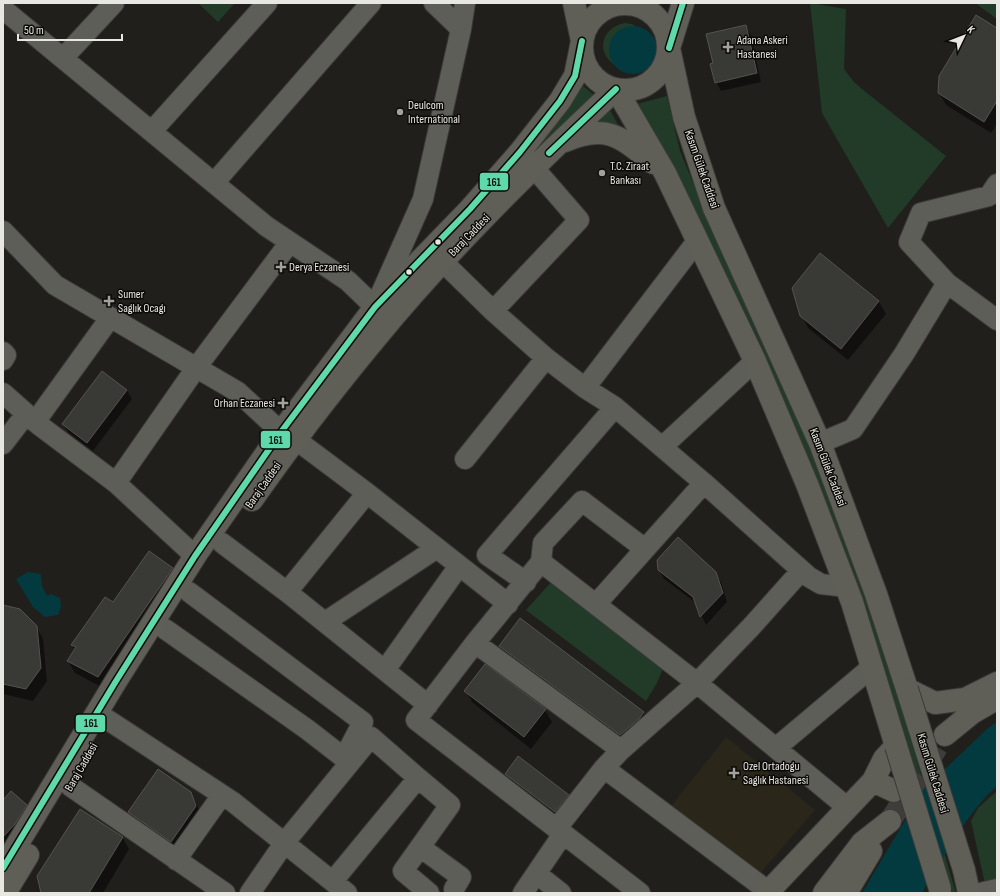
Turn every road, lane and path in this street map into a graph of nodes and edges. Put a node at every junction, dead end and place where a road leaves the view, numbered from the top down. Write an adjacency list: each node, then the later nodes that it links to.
1 (114, 3): 13 (street)
2 (267, 3): 15 (street)
3 (371, 3): 19 (street)
4 (434, 3): 10 (street)
5 (465, 3): 10 (street)
6 (574, 3): 11 (main road)
7 (634, 3): 11 (main road); 12 (main road)
8 (683, 3): 12 (main road)
9 (3, 9): 13 (street)
10 (461, 29): 26 (street)
11 (582, 41): 14 (main road); 26 (main road, Baraj Caddesi)
12 (669, 48): 14 (main road); 40 (main road, Kasım Gülek Caddesi)
13 (63, 58): 15 (street)
14 (616, 89): 16 (main road, Baraj Caddesi); 18 (main road)
15 (152, 131): 19 (street)
16 (560, 143): 17 (main road, Baraj Caddesi); 18 (main road)
17 (534, 168): 24 (main road, Baraj Caddesi); 27 (street)
18 (665, 173): 22 (main road)
19 (214, 183): 23 (street)
20 (997, 184): 25 (street)
21 (3, 231): 28 (street)
22 (697, 241): 33 (main road); 35 (street)
23 (290, 242): 26 (street); 34 (street)
24 (443, 262): 27 (street); 39 (main road, Baraj Caddesi)
25 (947, 283): 29 (street); 40 (street)
26 (375, 306): 39 (main road, Baraj Caddesi)
27 (493, 311): 31 (street)
28 (110, 318): 34 (street); 38 (street)
29 (997, 320)
30 (3, 352): 32 (street)
31 (546, 358): 35 (street); 43 (street)
32 (3, 360)
33 (755, 361): 42 (street); 55 (main road)
34 (196, 368): 39 (street); 44 (street)
35 (585, 388): 37 (street)
36 (3, 392): 38 (street)
37 (615, 407): 42 (street); 54 (street)
38 (31, 418): 41 (street); 44 (street)
39 (288, 435): 46 (street); 47 (main road, Baraj Caddesi); 50 (main road, Baraj Caddesi)
40 (820, 443): 67 (main road, Kasım Gülek Caddesi)
41 (3, 444)
42 (662, 447): 45 (street)
43 (465, 459)
44 (116, 483): 50 (street)
45 (704, 483): 49 (street); 53 (street)
46 (367, 493): 48 (street); 57 (street)
47 (222, 543): 56 (main road, Baraj Caddesi); 57 (street)
48 (437, 548): 52 (street); 60 (street)
49 (645, 549): 51 (street); 59 (street)
50 (195, 556): 87 (main road, Baraj Caddesi)
51 (541, 562): 54 (street); 59 (street)
52 (459, 566): 58 (street); 64 (street)
53 (801, 570): 55 (street); 65 (street)
54 (526, 582): 58 (street)
55 (847, 587): 63 (main road)
56 (190, 592): 61 (main road, Baraj Caddesi); 61 (street)
57 (287, 592): 60 (street)
58 (508, 604): 62 (street)
59 (596, 604): 65 (street)
60 (325, 622): 64 (street)
61 (165, 629): 70 (main road, Baraj Caddesi)
62 (475, 643): 69 (street); 74 (street)
63 (872, 667): 72 (main road); 73 (street)
64 (385, 670): 69 (street)
65 (697, 683): 73 (street); 74 (street)
66 (997, 683): 67 (main road)
67 (907, 689): 101 (main road, Kasım Gülek Caddesi, bridge)
68 (997, 699): 71 (main road)
69 (428, 704): 82 (street)
70 (108, 720): 78 (main road, Baraj Caddesi); 80 (street)
71 (945, 736)
72 (896, 746): 77 (main road); 79 (main road, bridge)
73 (777, 747): 81 (street)
74 (622, 750): 75 (street)
75 (604, 768): 82 (street); 92 (street)
76 (418, 778): 83 (street); 84 (street); 88 (street)
77 (873, 781): 79 (main road); 81 (main road)
78 (70, 786): 85 (street); 87 (main road, Baraj Caddesi)
79 (903, 794): 91 (main road, bridge)
80 (222, 795): 83 (street); 85 (street)
81 (848, 808): 92 (main road)
82 (560, 831): 86 (street); 98 (street)
83 (285, 842): 88 (street); 94 (street)
84 (420, 847): 90 (street); 95 (street)
85 (176, 860): 93 (street)
86 (537, 874): 96 (street); 97 (street)
87 (9, 885)
88 (340, 887)
89 (997, 888): 102 (street)
90 (454, 890)
91 (941, 891)
92 (768, 892)
93 (225, 893)
94 (250, 893)
95 (429, 893)
96 (523, 893)
97 (561, 893)
98 (640, 893)
99 (824, 893): 100 (main road)
100 (846, 893)
101 (969, 893)
102 (980, 893)

